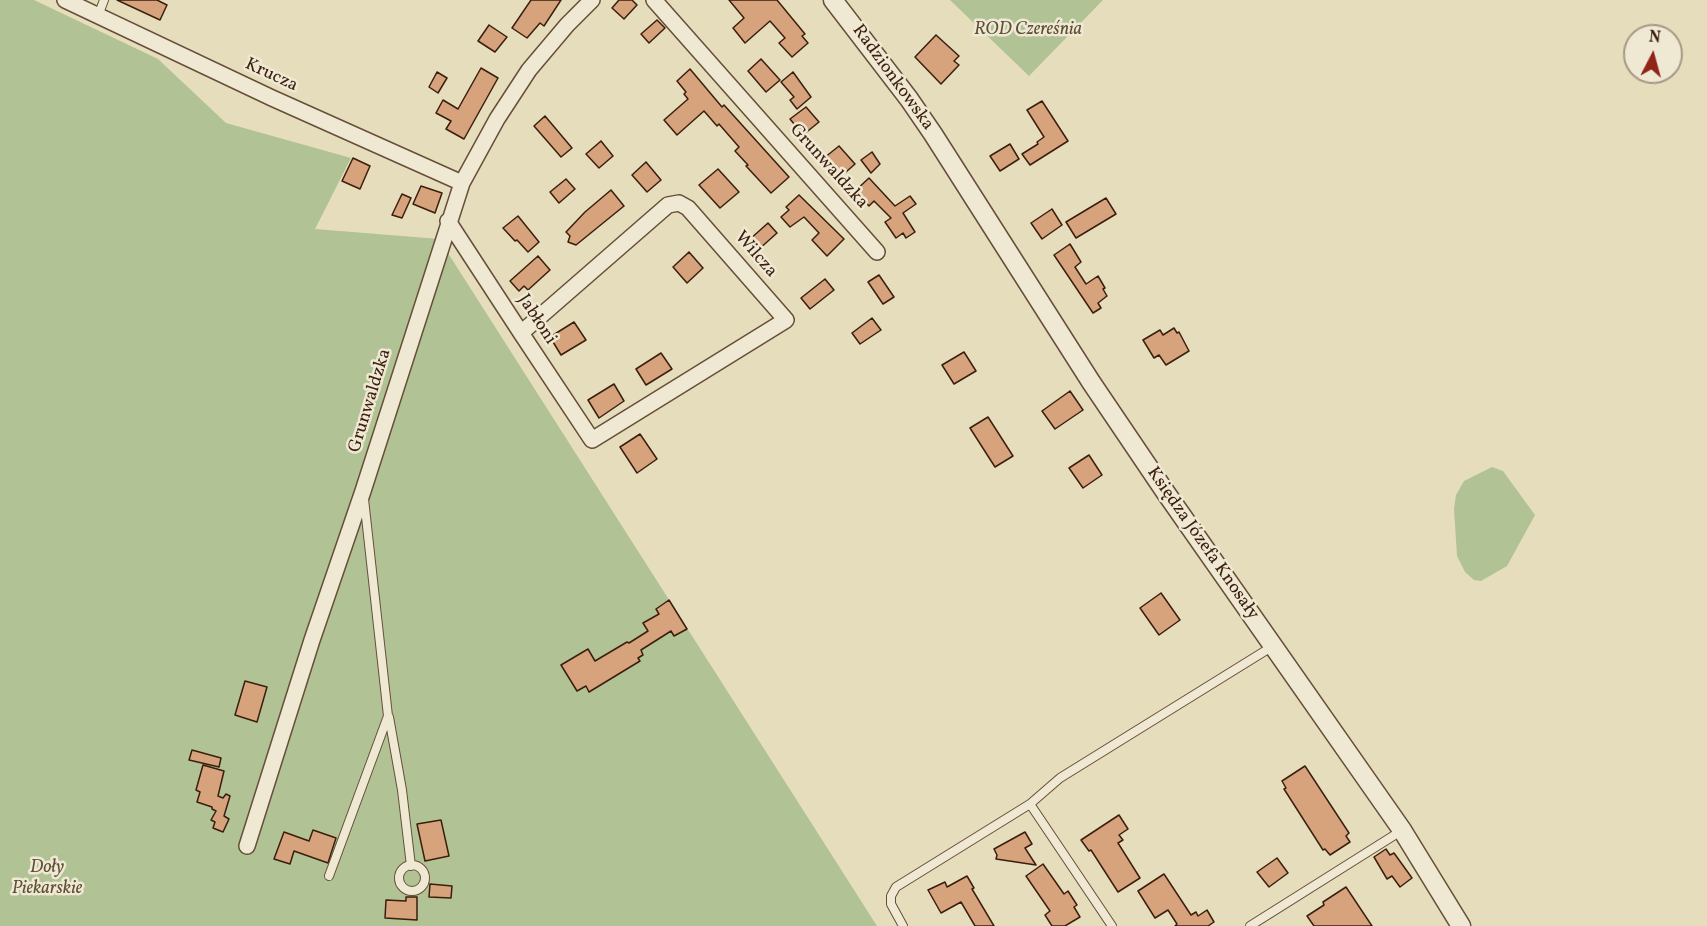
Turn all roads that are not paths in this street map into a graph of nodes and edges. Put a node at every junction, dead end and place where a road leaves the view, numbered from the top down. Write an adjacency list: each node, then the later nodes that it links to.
1 (65, 0): 6 (street, Krucza)
2 (104, 0): 6 (lane)
3 (592, 0): 8 (street, Grunwaldzka)
4 (654, 0): 10 (street, Grunwaldzka)
5 (833, 0): 7 (street, Radzionkowska)
6 (98, 16): 8 (street, Krucza)
7 (949, 158): 14 (street, Księdza Józefa Knosały)
8 (462, 183): 9 (street, Grunwaldzka)
9 (448, 221): 11 (street, Jabłoni); 13 (street, Grunwaldzka)
10 (877, 252)
11 (521, 333): 12 (street, Jabłoni); 12 (street, Wilcza)
12 (592, 440)
13 (363, 491): 15 (lane); 18 (street, Grunwaldzka)
14 (1274, 646): 16 (lane); 17 (street, Księdza Józefa Knosały)
15 (388, 716): 19 (lane); 20 (lane)
16 (1030, 804): 21 (lane); 22 (lane)
17 (1402, 830): 23 (lane); 24 (street, Księdza Józefa Knosały)
18 (247, 846)
19 (411, 866)
20 (329, 876)
21 (903, 926)
22 (1112, 926)
23 (1250, 926)
24 (1461, 926)

